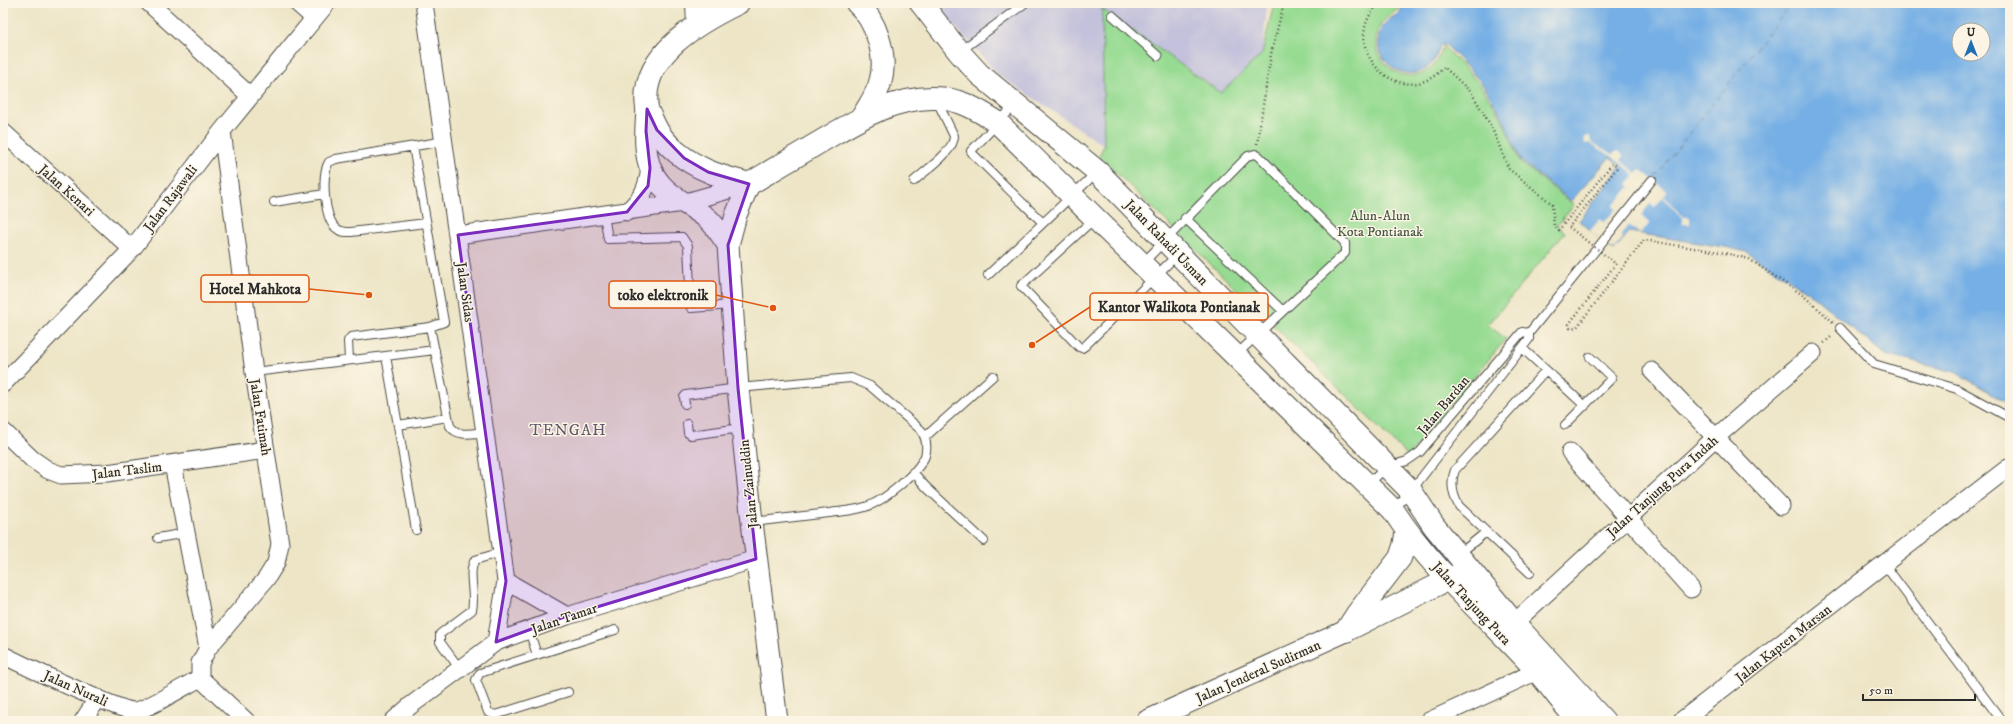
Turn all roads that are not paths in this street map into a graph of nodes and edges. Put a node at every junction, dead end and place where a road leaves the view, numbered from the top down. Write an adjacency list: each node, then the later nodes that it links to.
1 (149, 3): 15 (street)
2 (327, 3): 11 (street, Jalan Rajawali)
3 (424, 3): 23 (street, Jalan Sidas)
4 (697, 3): 12 (highway)
5 (738, 3): 12 (highway)
6 (857, 3): 19 (highway)
7 (1025, 3): 13 (lane)
8 (298, 4): 11 (street)
9 (923, 5): 13 (highway, Jalan Rahadi Usman)
10 (1112, 15): 14 (lane)
11 (314, 18): 15 (street, Jalan Rajawali)
12 (698, 25): 18 (highway)
13 (959, 52): 17 (highway, Jalan Rahadi Usman)
14 (1158, 56)
15 (250, 96): 21 (street, Jalan Rajawali)
16 (936, 98): 19 (highway); 20 (highway); 28 (lane)
17 (1016, 103): 20 (lane); 26 (highway, Jalan Rahadi Usman)
18 (647, 109): 25 (street); 29 (highway)
19 (862, 118): 29 (highway)
20 (997, 122): 31 (highway); 39 (lane)
21 (222, 131): 43 (street, Jalan Rajawali); 61 (street, Jalan Fatimah)
22 (3, 132): 43 (street, Jalan Kenari)
23 (445, 141): 24 (lane); 40 (street, Jalan Sidas)
24 (413, 146): 30 (lane); 38 (lane)
25 (650, 168): 33 (street); 34 (street)
26 (1098, 172): 31 (lane); 42 (highway, Jalan Rahadi Usman)
27 (1652, 180): 50 (lane, Jalan Bardan)
28 (914, 181)
29 (749, 184): 33 (street); 41 (street, Jalan Zainuddin)
30 (325, 194): 32 (lane); 38 (lane)
31 (1072, 196): 36 (highway); 39 (lane)
32 (274, 202)
33 (683, 203): 34 (street); 41 (street)
34 (627, 212): 35 (street)
35 (604, 215): 40 (street); 46 (lane)
36 (1095, 218): 44 (highway); 44 (lane)
37 (1185, 218): 42 (lane); 47 (lane); 47 (lane)
38 (426, 223): 48 (lane)
39 (1042, 223): 45 (lane)
40 (458, 235): 74 (street, Jalan Sidas)
41 (728, 245): 46 (street, Jalan Zainuddin)
42 (1172, 247): 44 (lane); 44 (lane); 51 (highway, Jalan Rahadi Usman)
43 (132, 249): 63 (street, Jalan Rajawali)
44 (1149, 271): 56 (highway)
45 (988, 275)
46 (732, 305): 64 (street, Jalan Zainuddin)
47 (1283, 312): 51 (lane)
48 (430, 327): 53 (lane); 58 (lane)
49 (1840, 328): 68 (lane)
50 (1529, 332): 52 (lane, Jalan Bardan); 80 (lane, Jalan Bardan)
51 (1258, 335): 56 (lane); 80 (highway, Jalan Rahadi Usman)
52 (1522, 348): 59 (lane); 84 (lane, Jalan Bardan)
53 (435, 350): 55 (lane); 67 (lane)
54 (1813, 353): 76 (street, Jalan Tanjung Pura Indah)
55 (386, 356): 58 (lane); 70 (lane)
56 (1236, 356): 83 (highway)
57 (1590, 357): 66 (lane)
58 (349, 360): 61 (lane)
59 (1546, 370): 66 (lane); 91 (lane)
60 (1652, 371): 76 (street)
61 (254, 372): 77 (street, Jalan Fatimah)
62 (993, 376): 75 (lane)
63 (4, 381)
64 (738, 388): 65 (lane); 72 (street, Jalan Zainuddin); 75 (lane)
65 (685, 404)
66 (1585, 406): 71 (lane)
67 (448, 417): 70 (lane); 74 (lane)
68 (2010, 418)
69 (687, 424): 72 (lane)
70 (398, 425): 89 (lane)
71 (1565, 425)
72 (742, 428): 88 (street, Jalan Zainuddin)
73 (3, 431): 79 (street, Jalan Taslim)
74 (486, 432): 95 (street, Jalan Sidas)
75 (925, 436): 82 (lane)
76 (1716, 436): 85 (street); 87 (street, Jalan Tanjung Pura Indah)
77 (266, 450): 79 (street, Jalan Taslim); 109 (street, Jalan Fatimah)
78 (1570, 452): 87 (street)
79 (173, 464): 92 (street)
80 (1387, 467): 83 (lane, Jalan Bardan); 84 (highway, Jalan Rahadi Usman)
81 (2010, 470): 98 (street, Jalan Kapten Marsan)
82 (913, 472): 88 (lane); 94 (lane)
83 (1367, 484): 86 (highway, Jalan Tanjung Pura)
84 (1411, 491): 86 (lane, Jalan Bardan); 97 (highway, Jalan Tanjung Pura)
85 (1781, 506)
86 (1393, 510): 90 (highway, Jalan Tanjung Pura)
87 (1628, 516): 102 (street); 104 (street, Jalan Tanjung Pura Indah)
88 (752, 522): 96 (street, Jalan Zainuddin)
89 (416, 530)
90 (1406, 530): 100 (highway, Jalan Tanjung Pura); 107 (highway)
91 (1486, 532): 97 (lane); 99 (lane)
92 (186, 533): 93 (lane); 109 (street)
93 (158, 538)
94 (984, 541)
95 (502, 552): 101 (street, Jalan Sidas); 112 (lane)
96 (756, 559): 103 (street, Jalan Tamar); 120 (street, Jalan Zainuddin)
97 (1464, 562): 100 (street, Jalan Jenderal Sudirman); 104 (highway, Jalan Tanjung Pura)
98 (1884, 564): 125 (street, Jalan Kapten Marsan); 126 (lane)
99 (1530, 574)
100 (1448, 579): 107 (street, Jalan Jenderal Sudirman); 113 (highway, Jalan Tanjung Pura)
101 (506, 581): 103 (street); 108 (street, Jalan Sidas)
102 (1691, 589)
103 (566, 616): 105 (street, Jalan Tamar)
104 (1514, 622): 124 (highway, Jalan Tanjung Pura)
105 (529, 630): 108 (street, Jalan Tamar); 110 (lane)
106 (615, 630): 110 (lane)
107 (1346, 632): 121 (street, Jalan Jenderal Sudirman)
108 (496, 642): 112 (street, Jalan Tamar)
109 (208, 648): 114 (street, Jalan Fatimah)
110 (537, 655): 115 (lane)
111 (4, 658): 116 (street, Jalan Nurali)
112 (460, 669): 119 (street, Jalan Tamar)
113 (1537, 671): 122 (street); 123 (highway, Jalan Tanjung Pura)
114 (200, 678): 116 (street, Jalan Nurali); 118 (street)
115 (568, 692)
116 (98, 698): 117 (street)
117 (83, 721)
118 (246, 721)
119 (394, 721)
120 (777, 721)
121 (1147, 721)
122 (1429, 721)
123 (1578, 721)
124 (1604, 721)
125 (1681, 721)
126 (2002, 721)

